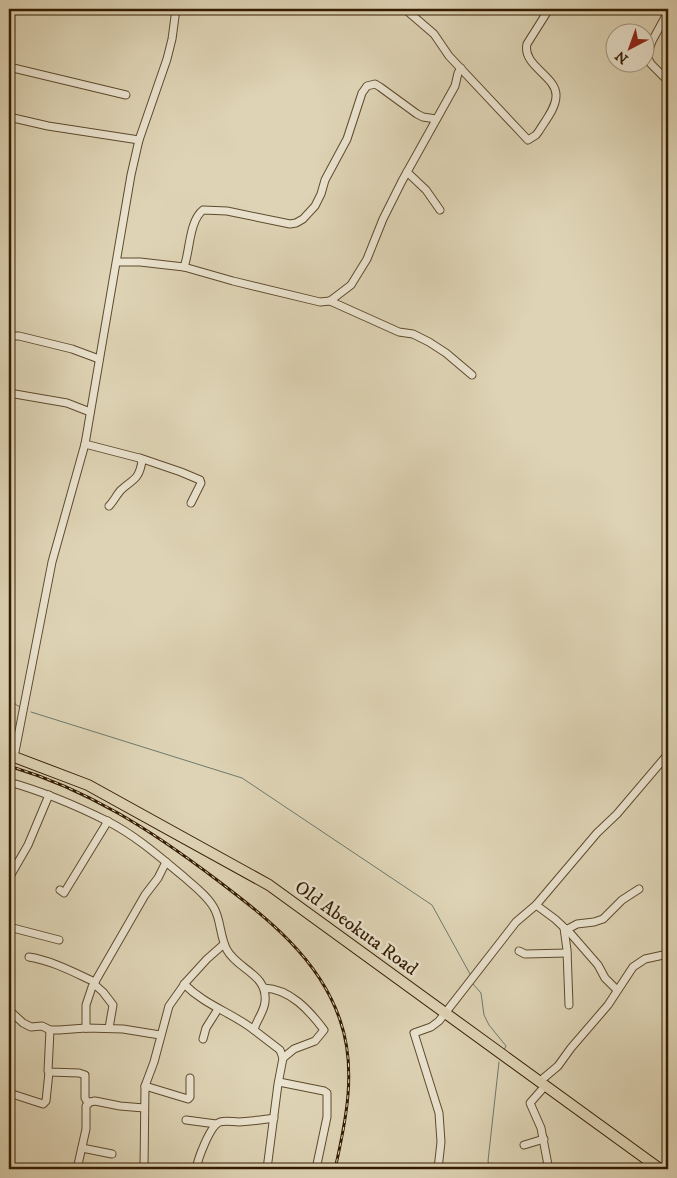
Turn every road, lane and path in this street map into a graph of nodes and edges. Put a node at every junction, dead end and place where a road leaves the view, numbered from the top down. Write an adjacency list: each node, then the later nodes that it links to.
1 (176, 9): 11 (street)
2 (405, 9): 6 (street)
3 (549, 9): 6 (street)
4 (668, 12): 7 (street)
5 (9, 67): 8 (street)
6 (461, 68): 10 (street)
7 (668, 81)
8 (126, 95)
9 (9, 117): 11 (street)
10 (436, 119): 12 (street); 15 (street)
11 (139, 140): 14 (street)
12 (407, 172): 13 (street); 16 (street)
13 (440, 210)
14 (117, 262): 15 (street); 18 (street)
15 (184, 267): 16 (street)
16 (330, 301): 19 (street)
17 (9, 336): 18 (street)
18 (99, 359): 21 (street)
19 (472, 375)
20 (9, 393): 21 (street)
21 (90, 412): 22 (street)
22 (85, 444): 23 (street); 27 (street)
23 (139, 458): 24 (street); 25 (street)
24 (191, 503)
25 (109, 506)
26 (668, 754): 35 (street)
27 (12, 756): 51 (highway, Old Abeokuta Road)
28 (9, 782): 29 (street)
29 (49, 795): 30 (street); 32 (street)
30 (108, 821): 31 (street); 34 (street)
31 (166, 862): 39 (street); 44 (street)
32 (9, 878)
33 (639, 889): 37 (street)
34 (60, 890)
35 (536, 905): 37 (street); 51 (street)
36 (9, 927): 38 (street)
37 (565, 929): 41 (street); 47 (street)
38 (59, 940)
39 (224, 944): 45 (street); 46 (street)
40 (519, 951): 41 (street)
41 (567, 953): 48 (street)
42 (668, 954): 47 (street)
43 (29, 957): 44 (street)
44 (94, 983): 52 (street); 53 (street)
45 (184, 984): 49 (street); 56 (street)
46 (264, 988): 55 (street); 58 (street)
47 (617, 990): 62 (street)
48 (569, 1005)
49 (218, 1009): 55 (street); 57 (street)
50 (9, 1010): 54 (street)
51 (446, 1013): 62 (highway, Old Abeokuta Road); 80 (street)
52 (86, 1028): 53 (street); 54 (street)
53 (108, 1028): 56 (street)
54 (50, 1030): 59 (street)
55 (254, 1030): 58 (street)
56 (160, 1035): 63 (street)
57 (203, 1039)
58 (284, 1058): 61 (street)
59 (49, 1072): 64 (street); 65 (street)
60 (190, 1078): 63 (street)
61 (278, 1082): 67 (street); 79 (street)
62 (542, 1084): 70 (street); 81 (highway, Old Abeokuta Road)
63 (145, 1086): 66 (street)
64 (9, 1093)
65 (88, 1103): 66 (street); 72 (street)
66 (144, 1108): 76 (street)
67 (274, 1118): 69 (street); 78 (street)
68 (186, 1120): 69 (street)
69 (216, 1124): 77 (street)
70 (544, 1140): 71 (street); 74 (street)
71 (524, 1145)
72 (82, 1148): 73 (street); 75 (street)
73 (112, 1154)
74 (548, 1165)
75 (77, 1169)
76 (144, 1169)
77 (196, 1169)
78 (267, 1169)
79 (316, 1169)
80 (438, 1169)
81 (660, 1169)

